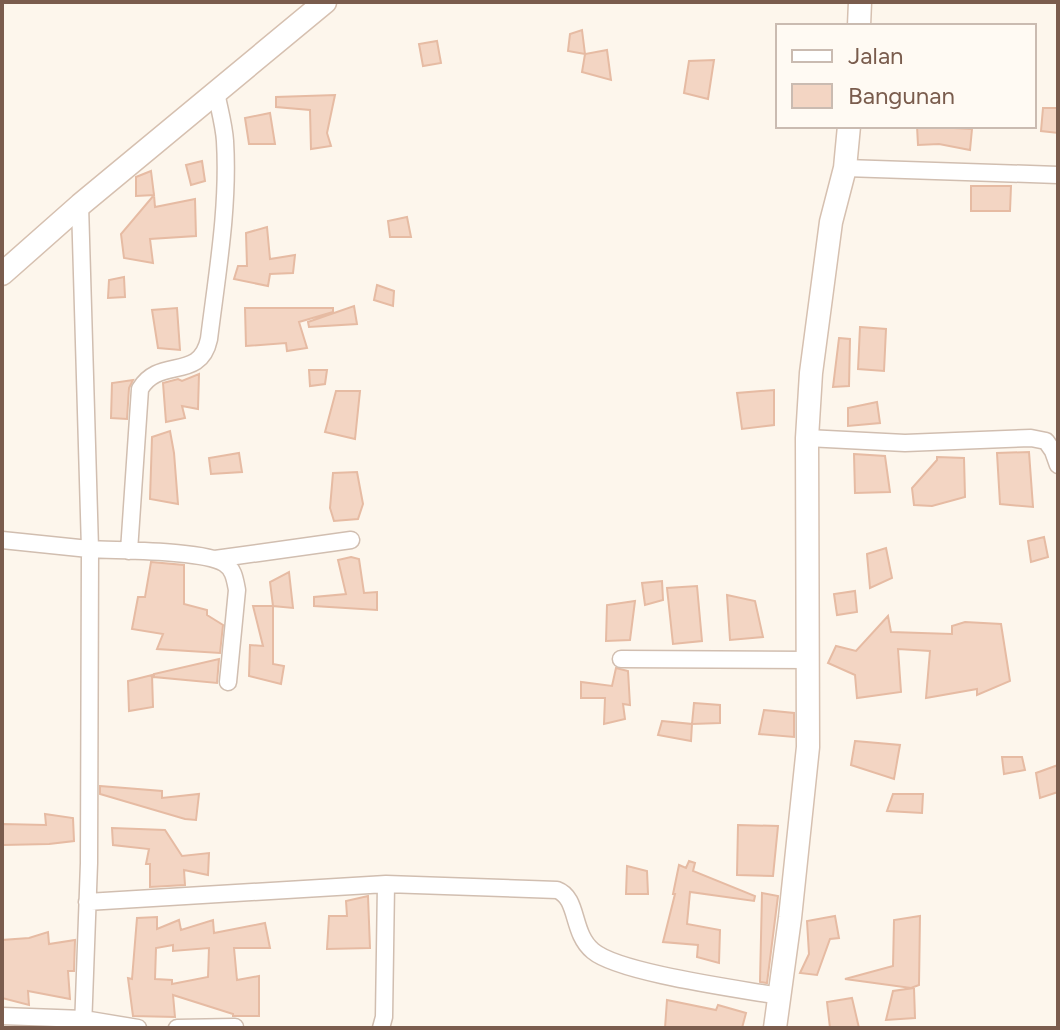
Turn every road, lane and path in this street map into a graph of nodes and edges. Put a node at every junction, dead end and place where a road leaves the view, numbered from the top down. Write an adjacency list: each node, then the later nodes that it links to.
1 (325, 2): 4 (street)
2 (860, 2): 3 (street)
3 (859, 24)
4 (216, 92): 8 (street); 15 (street)
5 (849, 128): 6 (street)
6 (845, 168): 7 (street); 10 (street)
7 (1058, 175)
8 (80, 205): 9 (street); 14 (street)
9 (2, 274)
10 (807, 438): 11 (street); 18 (street)
11 (1058, 465)
12 (2, 540): 14 (street)
13 (351, 540): 16 (street)
14 (90, 549): 15 (street); 21 (street)
15 (129, 551): 16 (street)
16 (215, 559): 19 (street)
17 (621, 659): 18 (street)
18 (809, 660): 22 (street)
19 (228, 682)
20 (386, 884): 21 (street); 22 (street); 28 (street)
21 (87, 902): 24 (street)
22 (779, 996): 29 (street)
23 (2, 1016): 24 (street)
24 (84, 1024): 26 (street)
25 (235, 1027): 27 (street)
26 (138, 1028)
27 (177, 1028)
28 (381, 1028)
29 (775, 1028)

